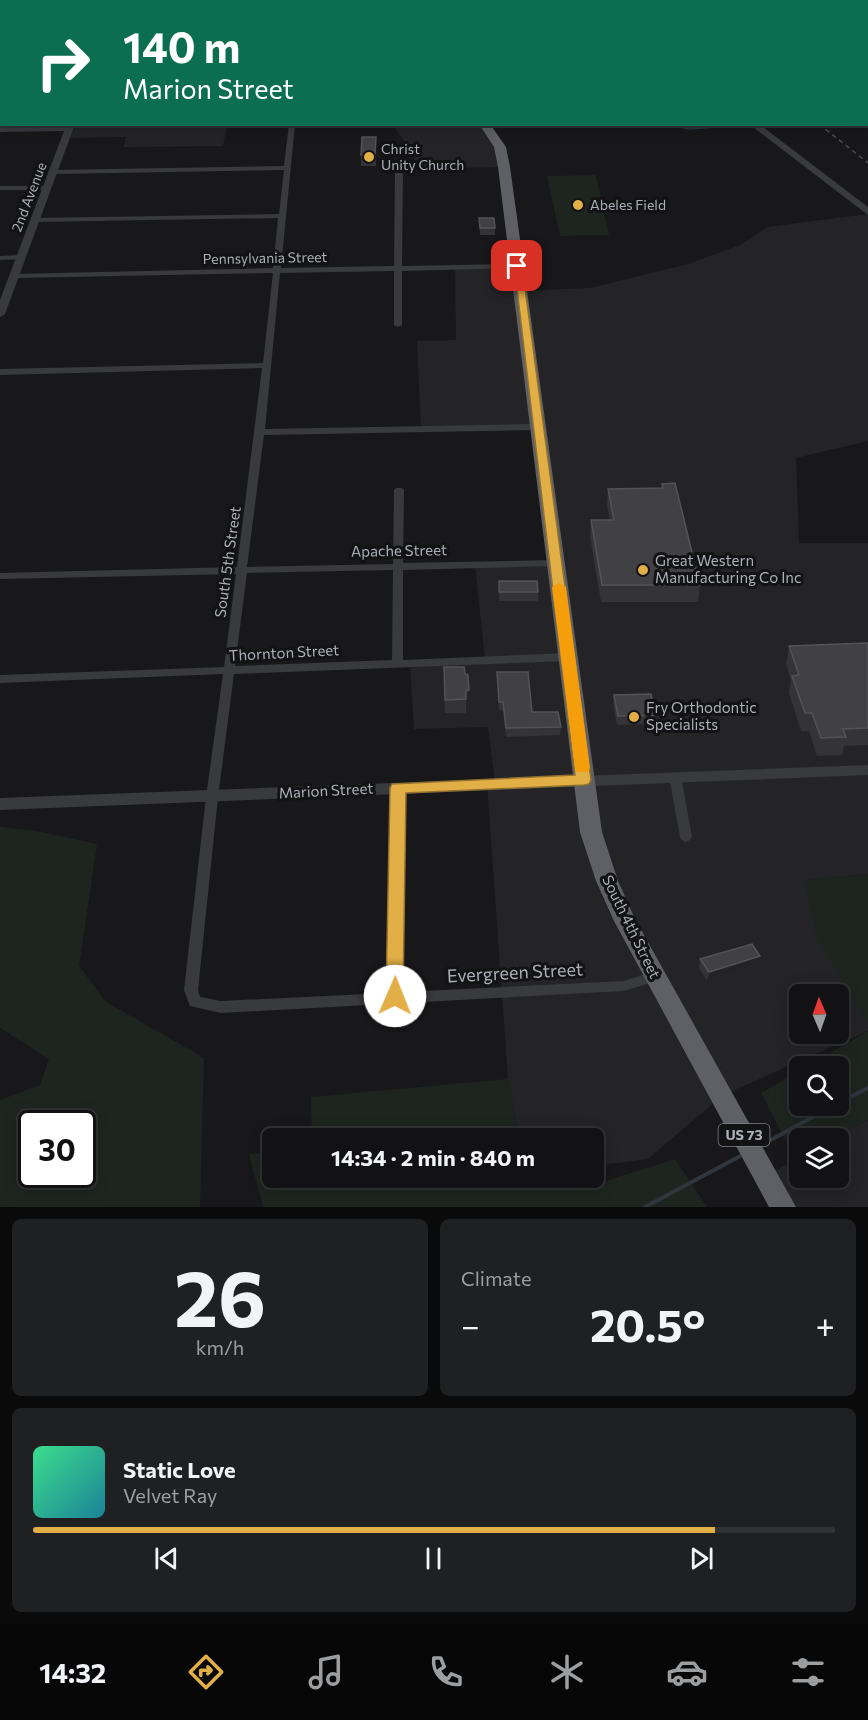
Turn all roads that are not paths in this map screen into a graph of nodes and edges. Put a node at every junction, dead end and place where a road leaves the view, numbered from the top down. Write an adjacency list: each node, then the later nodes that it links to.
1 (70, 126): 5 (street); 8 (street, 2nd Avenue)
2 (292, 126): 6 (street, South 5th Street)
3 (485, 126): 16 (highway, South 4th Street / US 73)
4 (756, 126): 11 (street)
5 (0, 129)
6 (287, 168): 8 (street); 12 (street, South 5th Street)
7 (399, 169): 17 (street)
8 (53, 172): 10 (street, 2nd Avenue)
9 (0, 188): 10 (street)
10 (47, 188): 13 (street, 2nd Avenue)
11 (868, 212)
12 (283, 216): 13 (street); 18 (street, South 5th Street)
13 (35, 220): 14 (street, 2nd Avenue)
14 (20, 257): 15 (street); 19 (street, 2nd Avenue)
15 (0, 258)
16 (517, 266): 17 (street, Pennsylvania Street); 24 (highway, South 4th Street / US 73)
17 (399, 268): 18 (street, Pennsylvania Street); 21 (street)
18 (278, 271): 19 (street, Pennsylvania Street); 22 (street, South 5th Street)
19 (14, 276): 20 (street, 2nd Avenue)
20 (0, 314)
21 (398, 325)
22 (267, 365): 23 (street); 25 (street, South 5th Street)
23 (0, 372)
24 (538, 428): 25 (street); 27 (highway, South 4th Street / US 73)
25 (260, 432): 29 (street, South 5th Street)
26 (399, 490): 28 (street)
27 (556, 563): 28 (street, Apache Street); 31 (highway, South 4th Street / US 73)
28 (397, 566): 29 (street, Apache Street); 32 (street)
29 (242, 569): 30 (street, Apache Street); 33 (street, South 5th Street)
30 (0, 576)
31 (569, 657): 32 (street, Thornton Street); 37 (highway, South 4th Street / US 73)
32 (397, 663): 33 (street, Thornton Street)
33 (227, 671): 34 (street, Thornton Street); 39 (street, South 5th Street)
34 (0, 679)
35 (868, 770): 36 (street, Marion Street)
36 (675, 776): 37 (street, Marion Street); 41 (street)
37 (584, 780): 38 (street, Marion Street); 42 (highway, South 4th Street / US 73)
38 (398, 788): 39 (street, Marion Street); 43 (street)
39 (212, 796): 40 (street, Marion Street); 44 (street, South 5th Street)
40 (0, 804)
41 (686, 837)
42 (656, 976): 43 (street, Evergreen Street); 45 (highway, South 4th Street / US 73)
43 (395, 996): 44 (street, Evergreen Street)
44 (195, 1002)
45 (783, 1207)

